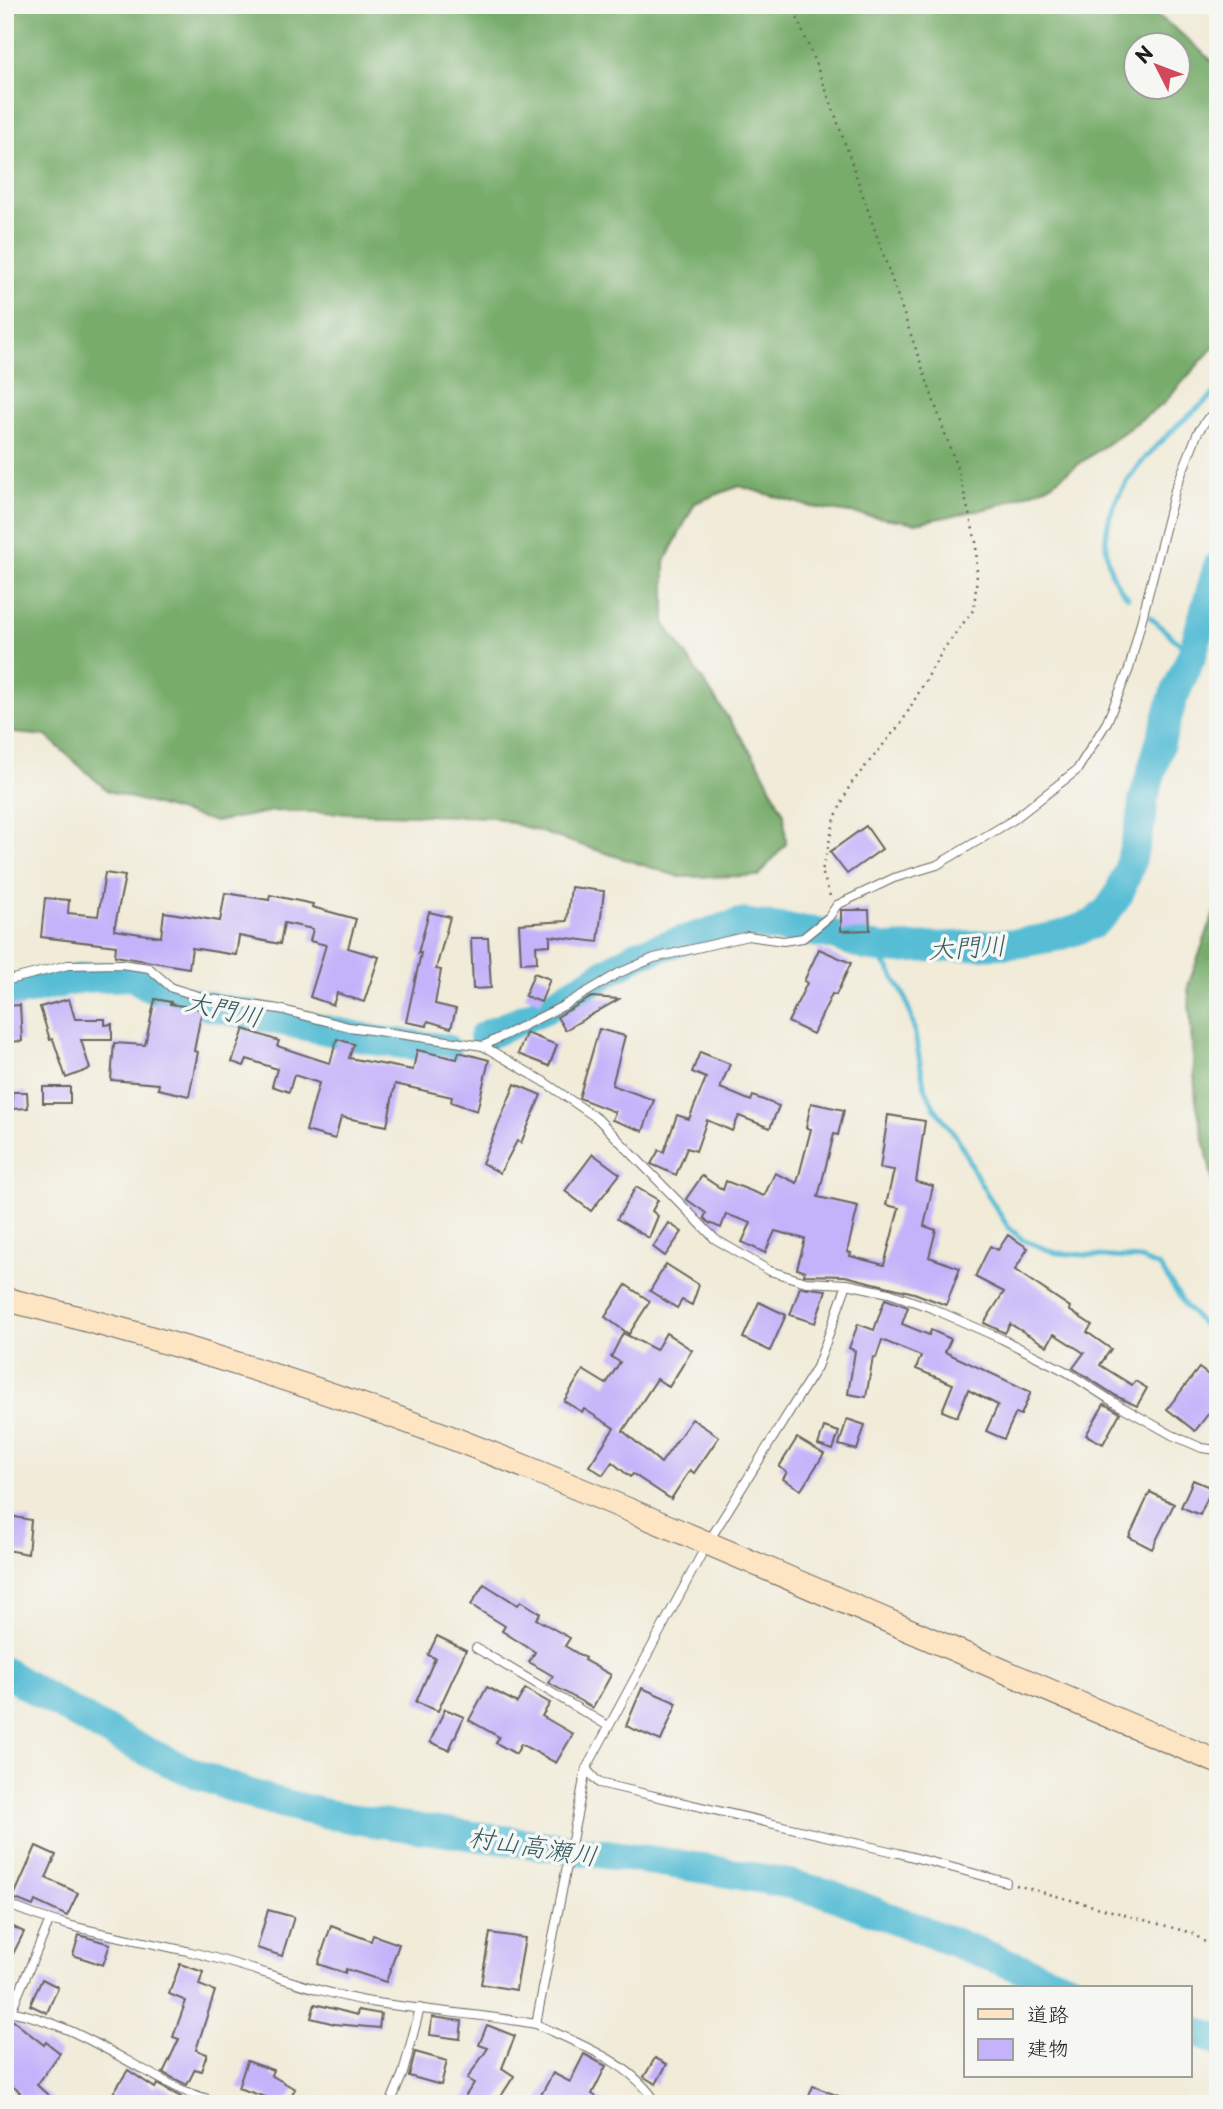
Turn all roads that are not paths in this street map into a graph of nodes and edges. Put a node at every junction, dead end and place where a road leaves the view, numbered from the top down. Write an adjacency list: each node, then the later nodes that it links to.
1 (1218, 412): 3 (lane)
2 (5, 981): 3 (lane)
3 (483, 1046): 4 (lane)
4 (847, 1284): 6 (lane); 7 (lane)
5 (5, 1299): 7 (street)
6 (1218, 1450)
7 (707, 1544): 9 (lane); 10 (street)
8 (477, 1648): 9 (lane)
9 (608, 1726): 11 (lane)
10 (1218, 1762)
11 (585, 1773): 12 (lane); 17 (lane)
12 (1006, 1882)
13 (5, 1903): 14 (lane)
14 (50, 1920): 15 (lane); 16 (lane)
15 (420, 2008): 17 (lane); 19 (lane)
16 (8, 2011): 18 (lane)
17 (536, 2024): 20 (lane)
18 (224, 2104)
19 (390, 2104)
20 (657, 2104)

